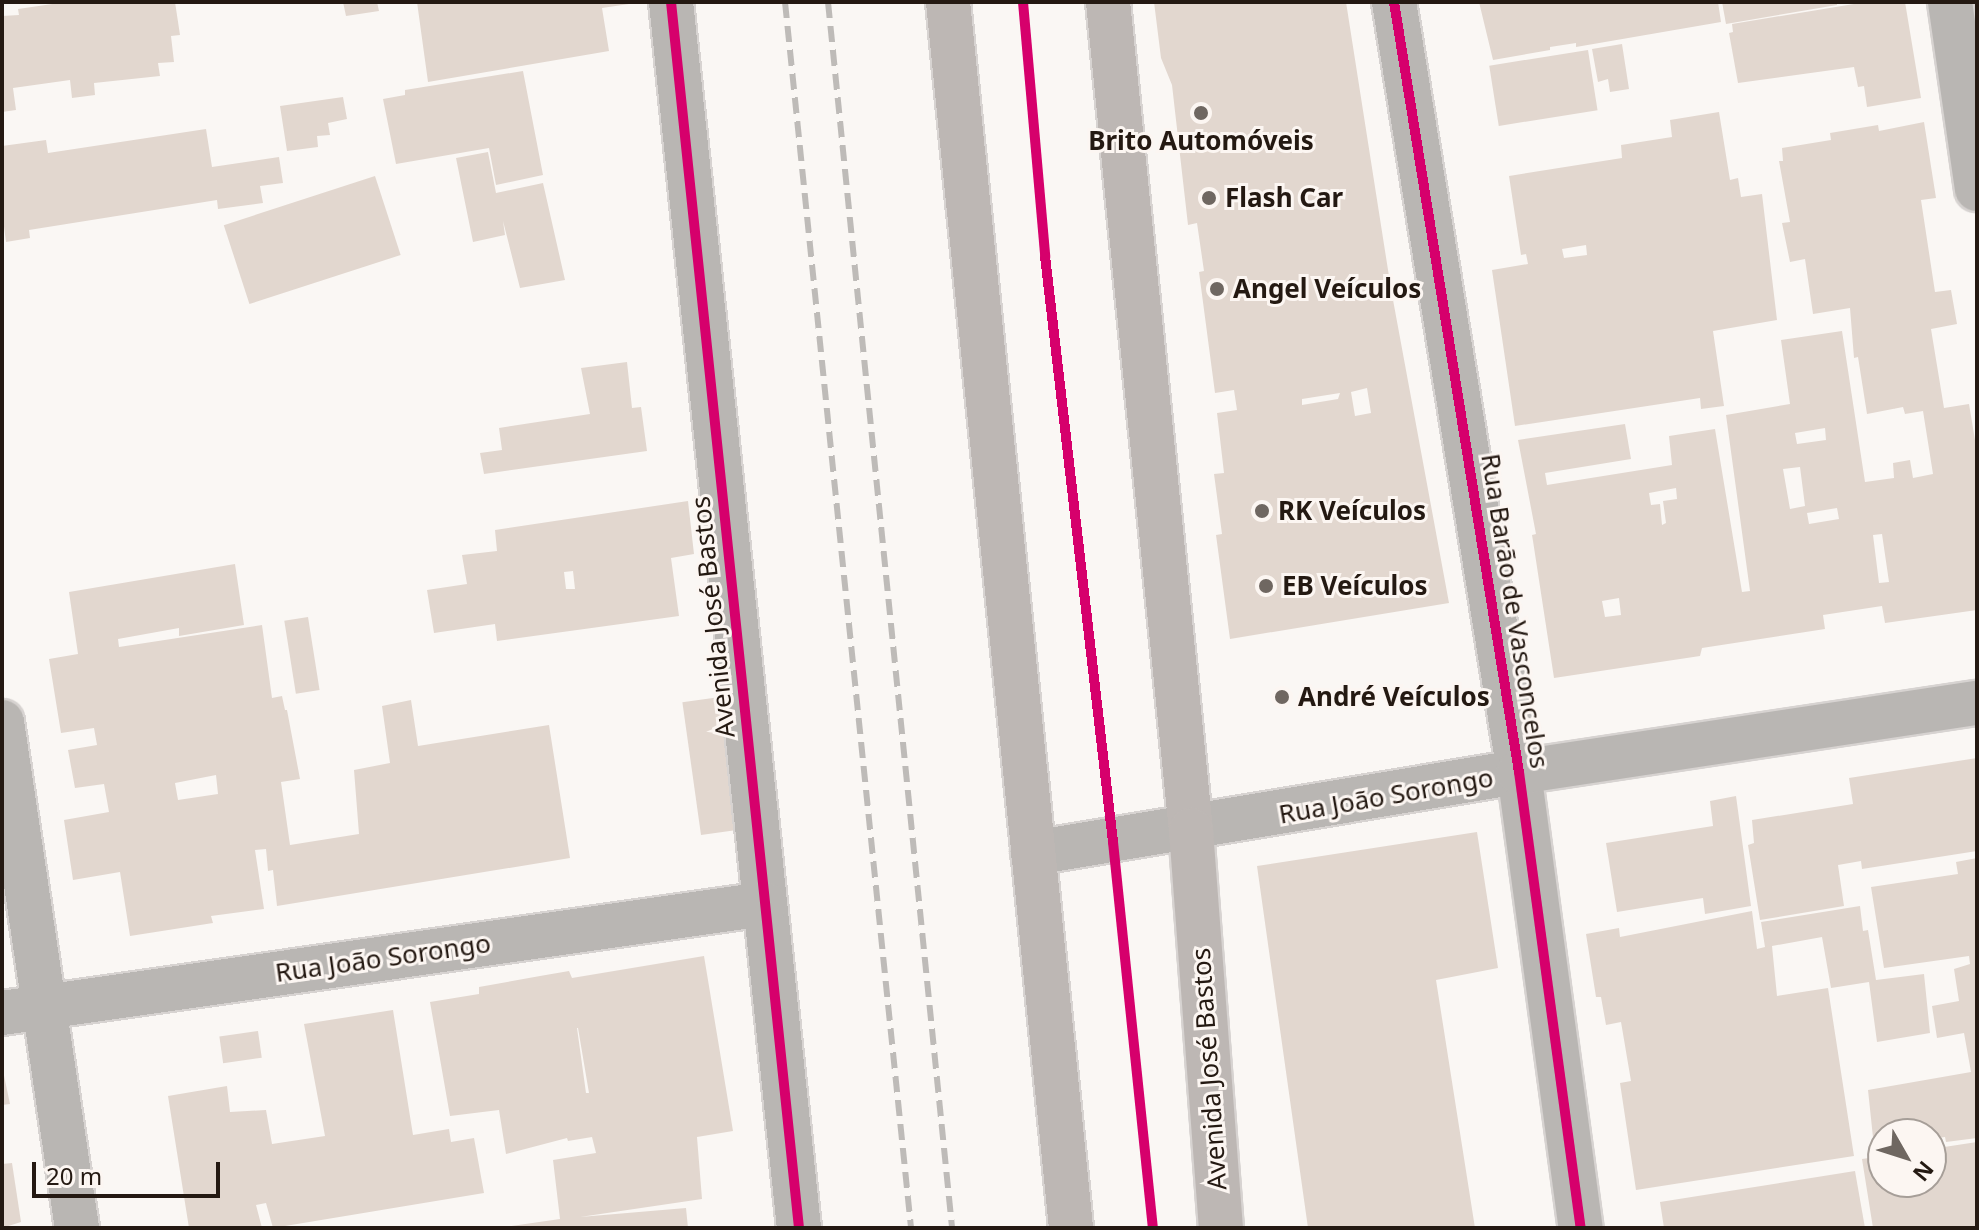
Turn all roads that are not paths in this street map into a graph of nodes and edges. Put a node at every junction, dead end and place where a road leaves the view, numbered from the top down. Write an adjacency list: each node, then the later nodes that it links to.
1 (671, 2): 12 (street, Avenida José Bastos)
2 (948, 2): 11 (main road)
3 (1108, 2): 10 (main road, Avenida José Bastos)
4 (1394, 2): 9 (street, Rua Barão de Vasconcelos)
5 (1950, 2): 6 (street)
6 (1977, 189)
7 (1977, 703): 9 (street, Rua João Sorongo)
8 (2, 722): 13 (street)
9 (1519, 772): 10 (street, Rua João Sorongo); 19 (street, Rua Barão de Vasconcelos)
10 (1191, 830): 11 (street, Rua João Sorongo); 18 (main road, Avenida José Bastos)
11 (1033, 853): 17 (main road)
12 (764, 904): 13 (street, Rua João Sorongo); 16 (street, Avenida José Bastos)
13 (46, 1005): 14 (street, Rua João Sorongo); 15 (street)
14 (2, 1013)
15 (77, 1228)
16 (799, 1228)
17 (1071, 1228)
18 (1221, 1228)
19 (1581, 1228)

